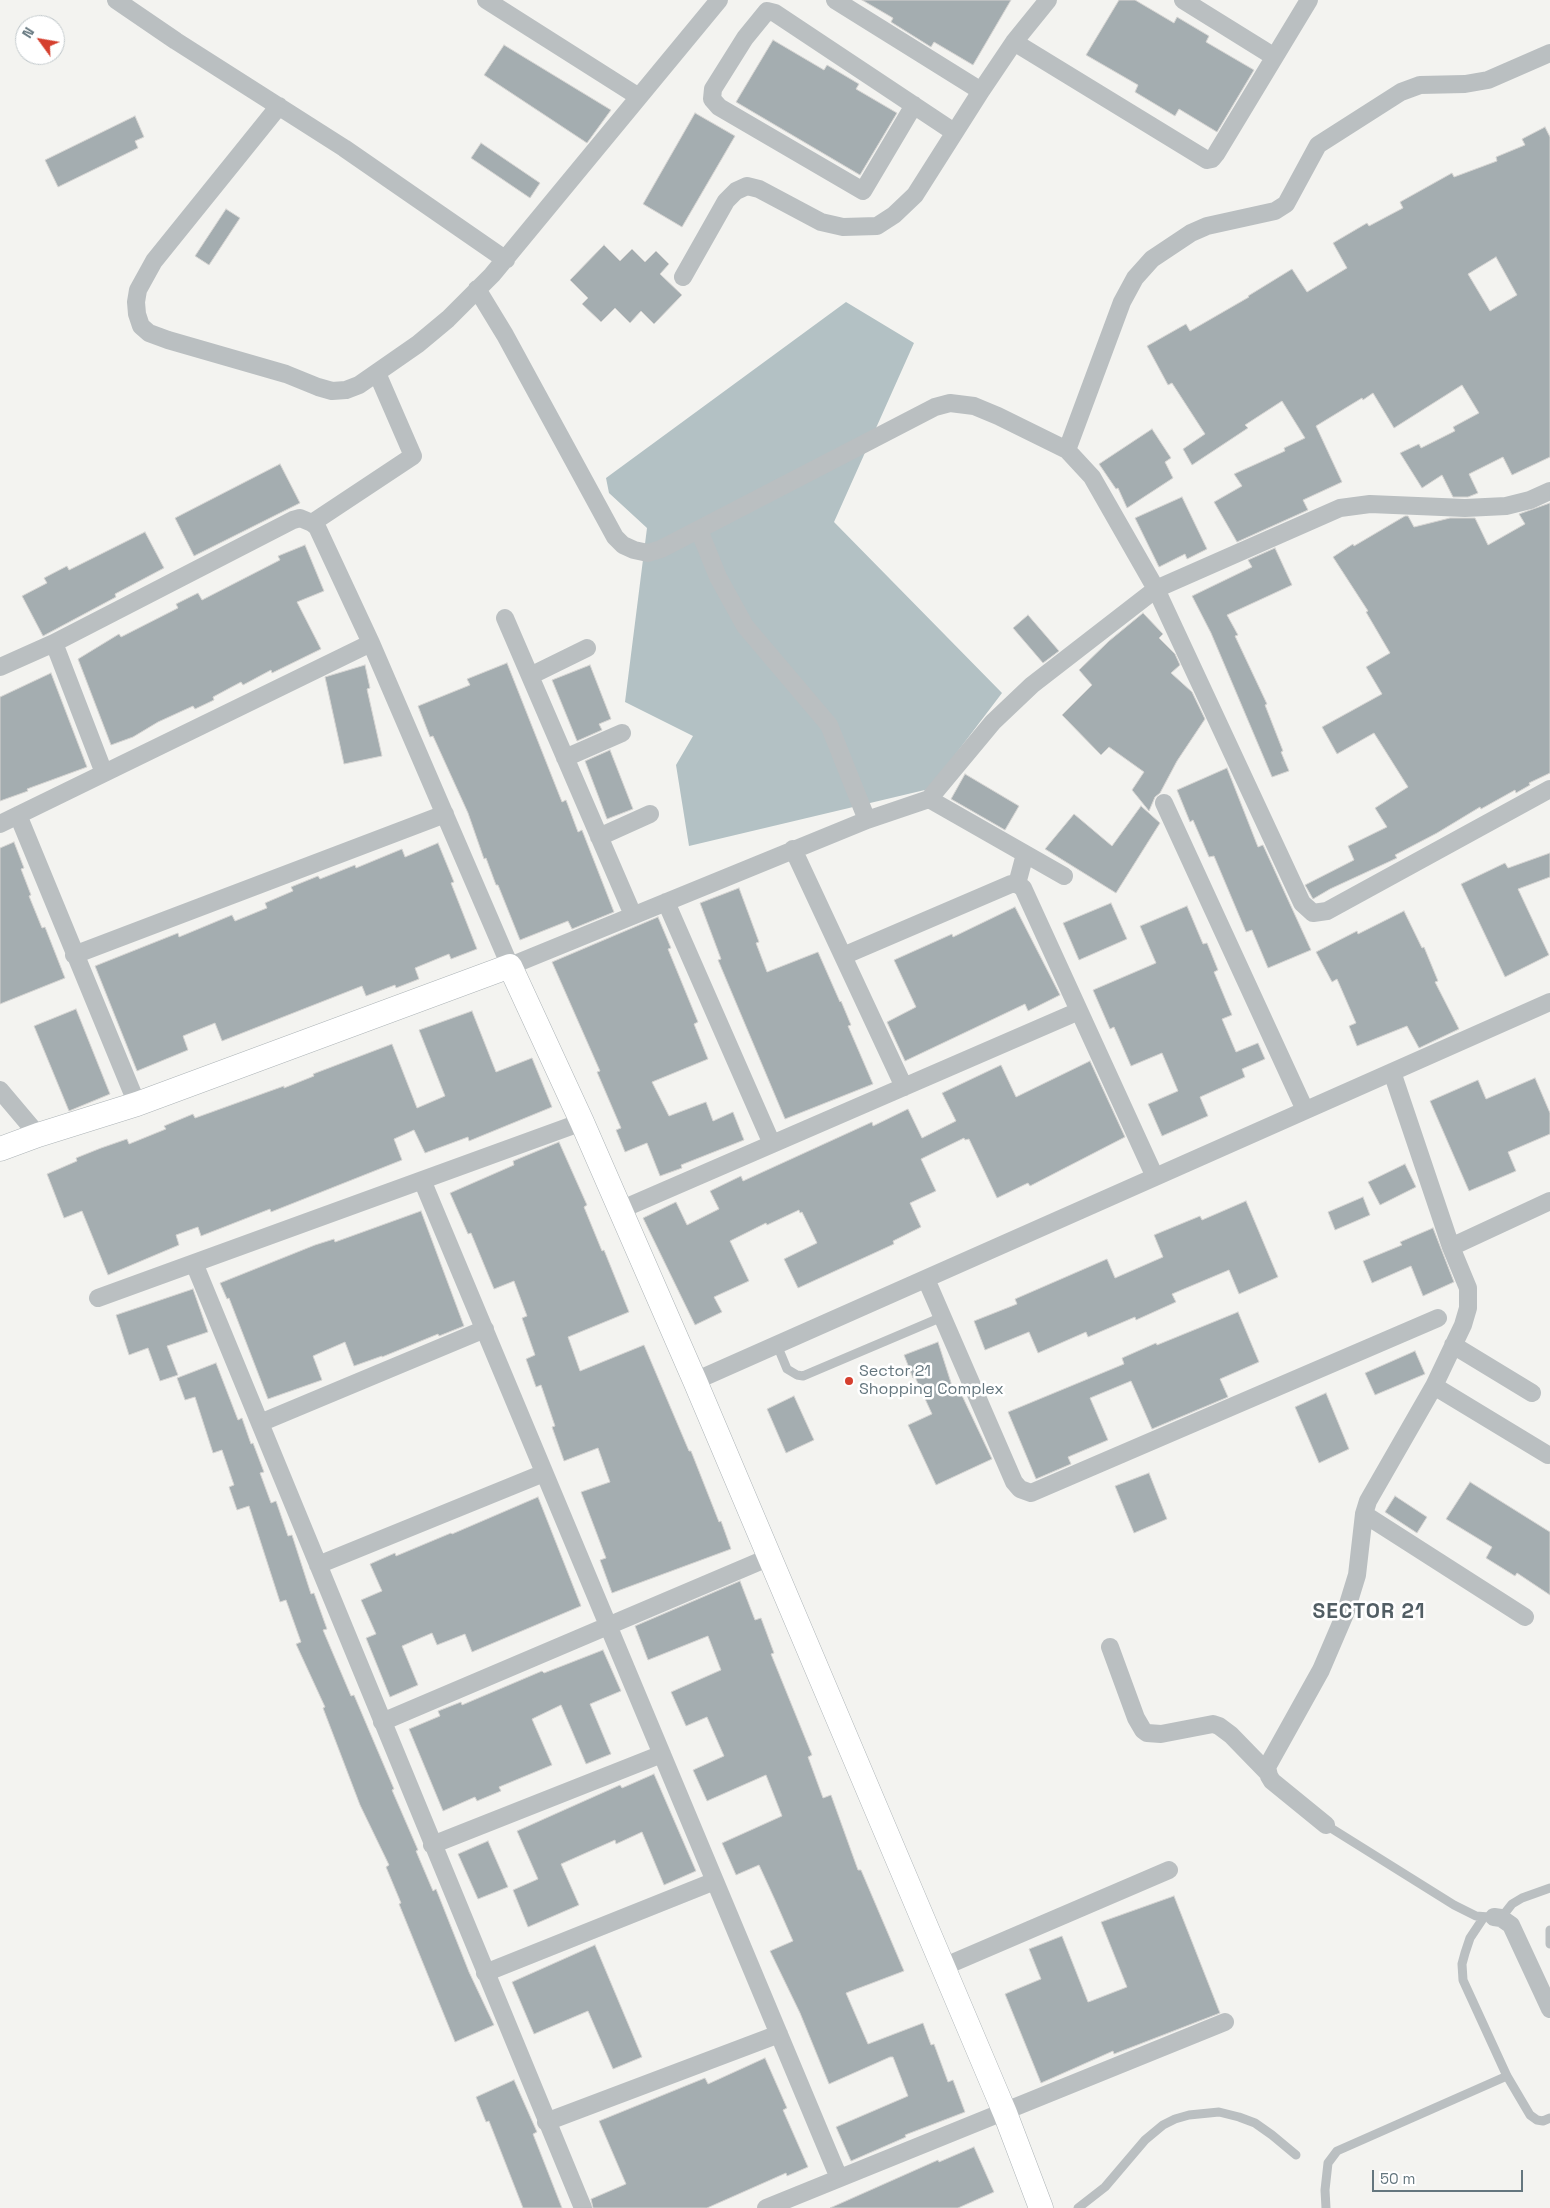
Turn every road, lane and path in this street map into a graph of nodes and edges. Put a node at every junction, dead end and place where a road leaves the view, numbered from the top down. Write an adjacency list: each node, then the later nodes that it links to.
1 (116, 0): 14 (street)
2 (486, 0): 12 (street)
3 (719, 0): 12 (street)
4 (835, 0): 11 (street)
5 (1048, 0): 8 (street)
6 (1182, 0): 10 (street)
7 (1306, 1): 10 (street)
8 (1014, 42): 10 (street); 11 (street)
9 (1550, 53): 20 (street)
10 (1273, 56)
11 (981, 90): 15 (street)
12 (639, 97): 16 (street)
13 (914, 105): 13 (street); 15 (street)
14 (279, 106): 16 (street); 19 (street)
15 (954, 132): 17 (street)
16 (506, 260): 18 (street)
17 (683, 277)
18 (477, 289): 19 (street); 23 (street)
19 (377, 373): 22 (street)
20 (1067, 450): 23 (street); 24 (street)
21 (1550, 491): 24 (street)
22 (312, 523): 26 (street); 27 (street)
23 (699, 530): 40 (street)
24 (1156, 589): 34 (street); 35 (street)
25 (505, 618): 30 (street)
26 (54, 643): 29 (street); 33 (street)
27 (371, 644): 33 (street); 37 (street)
28 (587, 648): 30 (street)
29 (0, 667)
30 (530, 676): 32 (street)
31 (622, 733): 32 (street)
32 (565, 758): 42 (street)
33 (104, 773): 39 (street)
34 (1550, 789)
35 (929, 799): 40 (street); 44 (street)
36 (1164, 803): 58 (street)
37 (446, 814): 49 (street); 51 (street)
38 (650, 814): 42 (street)
39 (18, 815): 41 (street); 49 (street)
40 (867, 820): 43 (street)
41 (0, 824)
42 (599, 837): 48 (street)
43 (793, 849): 47 (street); 50 (street)
44 (1025, 854): 45 (street); 46 (street)
45 (1064, 876)
46 (1017, 884): 50 (street); 53 (street)
47 (666, 902): 48 (street); 61 (street)
48 (633, 916): 51 (street)
49 (74, 954): 57 (street)
50 (843, 956): 55 (street)
51 (510, 966): 57 (street); 59 (street)
52 (1550, 1002): 54 (street)
53 (1079, 1011): 55 (street); 63 (street)
54 (1392, 1072): 58 (street); 67 (street)
55 (904, 1087): 61 (street)
56 (0, 1090): 60 (street)
57 (137, 1104): 60 (street)
58 (1305, 1110): 63 (street)
59 (582, 1122): 64 (street); 66 (street)
60 (38, 1135): 62 (street)
61 (772, 1144): 66 (street)
62 (0, 1149)
63 (1155, 1177): 69 (street)
64 (422, 1180): 68 (street); 73 (street)
65 (1550, 1201): 67 (street)
66 (620, 1210): 76 (street)
67 (1452, 1247): 75 (street)
68 (194, 1264): 70 (street); 79 (street)
69 (926, 1279): 71 (street); 74 (street)
70 (98, 1298)
71 (942, 1317): 72 (street); 74 (lane)
72 (1438, 1318)
73 (484, 1329): 79 (street); 81 (street)
74 (778, 1345): 76 (street)
75 (1453, 1345): 77 (street); 78 (street)
76 (695, 1381): 83 (street)
77 (1434, 1386): 80 (street); 82 (street)
78 (1532, 1393)
79 (260, 1423): 84 (street)
80 (1548, 1455)
81 (544, 1473): 84 (street); 86 (street)
82 (1364, 1514): 85 (street); 90 (street)
83 (770, 1557): 86 (street); 99 (street)
84 (318, 1565): 88 (street)
85 (1525, 1617)
86 (608, 1626): 88 (street); 89 (street)
87 (1110, 1647): 90 (street)
88 (382, 1722): 92 (street)
89 (662, 1754): 92 (street); 94 (street)
90 (1267, 1772): 91 (street)
91 (1326, 1826): 96 (lane)
92 (432, 1845): 100 (street)
93 (1169, 1870): 99 (street)
94 (715, 1881): 100 (street); 103 (street)
95 (1550, 1888): 96 (lane)
96 (1493, 1918): 101 (street); 104 (lane)
97 (1550, 1930): 98 (lane)
98 (1550, 1944)
99 (943, 1967): 105 (street)
100 (485, 1973): 107 (street)
101 (1550, 2009)
102 (1226, 2022): 105 (street)
103 (779, 2034): 107 (street); 109 (street)
104 (1507, 2076): 106 (lane); 114 (lane)
105 (1005, 2112): 109 (street); 112 (street)
106 (1550, 2118)
107 (546, 2122): 110 (street)
108 (1296, 2155): 113 (lane)
109 (840, 2178): 111 (street)
110 (583, 2208)
111 (766, 2208)
112 (1041, 2208)
113 (1078, 2208)
114 (1326, 2208)

